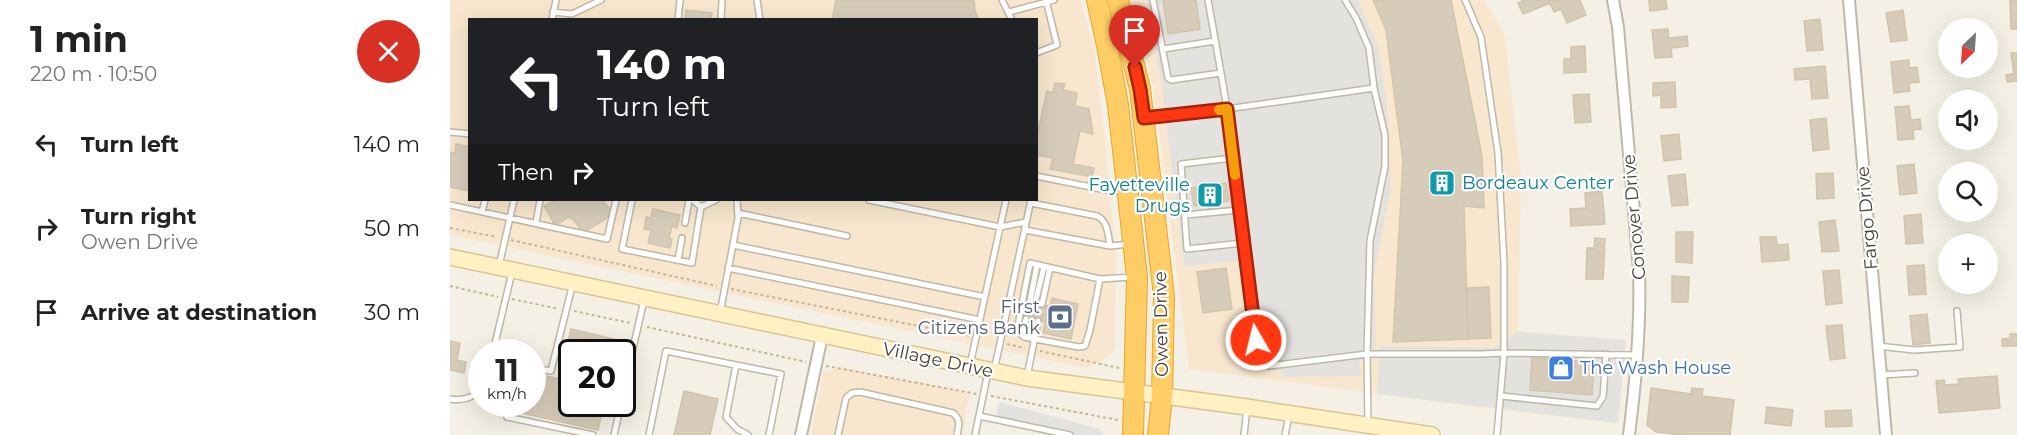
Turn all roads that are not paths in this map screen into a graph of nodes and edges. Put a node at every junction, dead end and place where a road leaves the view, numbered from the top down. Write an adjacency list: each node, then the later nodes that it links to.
1 (556, 0): 17 (lane)
2 (601, 0): 17 (lane)
3 (680, 0): 20 (lane)
4 (722, 0): 21 (lane)
5 (757, 0): 22 (lane)
6 (1002, 0): 18 (lane)
7 (1054, 0): 16 (lane)
8 (1096, 0): 35 (highway, Owen Drive)
9 (1118, 0): 30 (highway, Owen Drive)
10 (1153, 0): 25 (lane)
11 (1208, 0): 24 (lane)
12 (1344, 0): 28 (lane)
13 (1464, 0): 85 (lane)
14 (1613, 0): 88 (street, Conover Drive)
15 (1850, 0): 84 (street, Fargo Drive)
16 (1046, 1): 18 (lane); 26 (lane)
17 (553, 12): 19 (lane)
18 (1009, 12): 23 (lane)
19 (552, 18)
20 (678, 18)
21 (721, 18)
22 (760, 18)
23 (1011, 18)
24 (1215, 41): 25 (lane); 27 (lane)
25 (1163, 49): 27 (lane)
26 (1038, 52)
27 (1221, 73): 29 (lane)
28 (1374, 88): 29 (lane); 86 (lane)
29 (1227, 109): 30 (lane); 33 (lane)
30 (1144, 118): 97 (highway, Owen Drive)
31 (450, 132): 32 (lane)
32 (468, 134)
33 (1233, 158): 50 (lane); 53 (lane)
34 (1038, 176): 35 (lane)
35 (1129, 191): 62 (highway, Owen Drive)
36 (485, 201): 51 (lane)
37 (514, 201): 54 (lane)
38 (540, 201): 56 (lane)
39 (616, 201): 56 (lane)
40 (632, 201): 67 (lane)
41 (691, 201): 57 (lane)
42 (692, 201): 49 (lane)
43 (714, 201): 49 (lane)
44 (737, 201): 52 (lane)
45 (1006, 201): 58 (lane)
46 (1031, 201): 55 (lane); 65 (lane)
47 (896, 202): 58 (lane)
48 (450, 205): 51 (lane)
49 (701, 207): 67 (lane)
50 (1239, 210): 53 (lane); 63 (lane)
51 (482, 212): 54 (lane)
52 (738, 213): 60 (lane); 64 (lane)
53 (1185, 215): 63 (lane)
54 (510, 217): 56 (lane); 70 (lane)
55 (1026, 222): 58 (lane); 59 (lane)
56 (536, 223)
57 (685, 224)
58 (1000, 227): 74 (lane)
59 (1025, 230): 65 (lane); 92 (lane)
60 (847, 236)
61 (682, 238): 67 (lane)
62 (1134, 243): 65 (lane); 71 (highway, Owen Drive)
63 (1243, 243): 86 (lane)
64 (733, 245): 69 (lane); 74 (lane)
65 (1110, 246)
66 (450, 257): 70 (main road, Village Drive)
67 (678, 260)
68 (1044, 267): 68 (lane); 72 (lane); 81 (lane)
69 (728, 268): 77 (lane); 78 (lane)
70 (506, 269): 73 (main road, Village Drive); 82 (lane)
71 (1137, 277): 72 (lane); 96 (highway, Owen Drive)
72 (1100, 279): 81 (lane)
73 (573, 283): 75 (main road, Village Drive); 91 (lane)
74 (985, 297): 78 (lane)
75 (645, 298): 77 (main road, Village Drive); 83 (lane)
76 (1957, 311): 84 (lane)
77 (719, 314): 80 (main road, Village Drive)
78 (980, 320): 90 (lane)
79 (1032, 320): 81 (lane)
80 (822, 336): 90 (main road, Village Drive); 112 (street)
81 (1028, 337): 95 (lane)
82 (496, 339)
83 (636, 339)
84 (1878, 346): 94 (street, Fargo Drive)
85 (1504, 353): 86 (lane); 87 (lane); 98 (lane)
86 (1367, 354): 106 (lane)
87 (1606, 354): 88 (lane); 98 (lane)
88 (1638, 355): 123 (street, Conover Drive)
89 (736, 365): 109 (lane); 110 (lane); 111 (lane)
90 (970, 367): 92 (main road, Village Drive)
91 (546, 370)
92 (991, 372): 95 (main road, Village Drive); 103 (lane)
93 (1915, 373): 94 (lane)
94 (1881, 375): 124 (street, Fargo Drive)
95 (1027, 378): 96 (main road, Village Drive)
96 (1135, 393): 97 (main road, Village Drive); 117 (highway, Owen Drive)
97 (1162, 396): 101 (main road, Village Drive); 118 (highway, Owen Drive)
98 (1501, 396): 122 (lane)
99 (468, 398): 100 (lane)
100 (450, 399)
101 (1247, 407): 102 (main road, Village Drive); 119 (lane)
102 (1290, 413): 106 (main road, Village Drive); 120 (lane)
103 (979, 416): 115 (lane); 116 (lane)
104 (507, 417): 107 (lane)
105 (618, 417): 108 (lane)
106 (1368, 424): 121 (main road, Village Drive)
107 (593, 435)
108 (614, 435)
109 (649, 435)
110 (748, 435)
111 (769, 435)
112 (801, 435)
113 (838, 435): 114 (lane)
114 (957, 435)
115 (975, 435)
116 (1069, 435)
117 (1133, 435)
118 (1158, 435)
119 (1244, 435)
120 (1285, 435)
121 (1432, 435)
122 (1497, 435)
123 (1629, 435)
124 (1886, 435)

